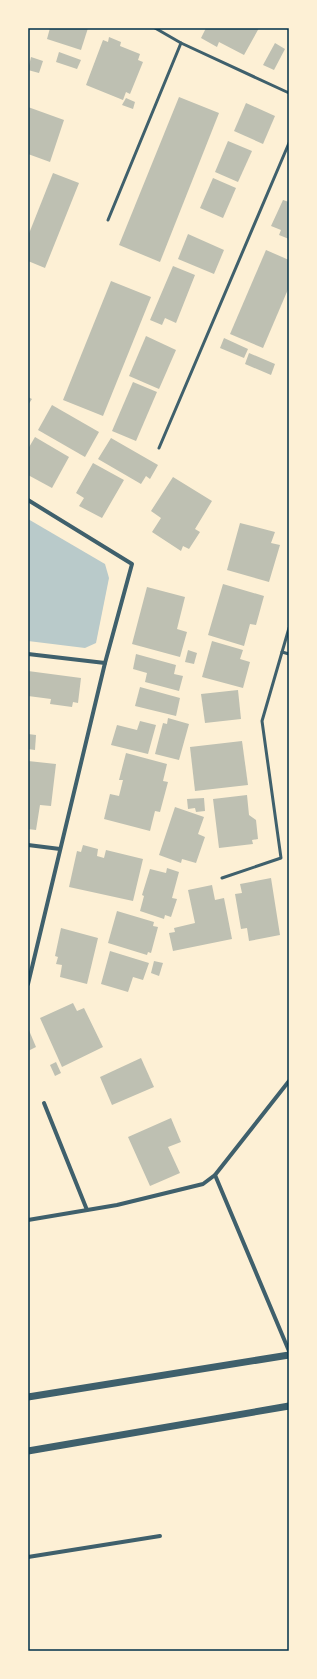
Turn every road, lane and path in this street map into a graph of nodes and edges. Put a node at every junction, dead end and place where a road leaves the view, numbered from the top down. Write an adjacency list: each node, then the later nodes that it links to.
1 (155, 28): 2 (lane)
2 (181, 43): 3 (lane); 5 (lane)
3 (289, 93)
4 (289, 143): 6 (lane)
5 (108, 220)
6 (159, 448)
7 (28, 500): 12 (street)
8 (289, 628): 9 (lane)
9 (282, 652): 11 (lane); 15 (lane)
10 (28, 654): 12 (street)
11 (289, 654)
12 (105, 663): 14 (street)
13 (28, 845): 14 (street)
14 (60, 849): 16 (street)
15 (222, 878)
16 (28, 984)
17 (289, 1081): 19 (street)
18 (44, 1103): 20 (street)
19 (215, 1175): 20 (street); 22 (street)
20 (87, 1210): 21 (street)
21 (28, 1220)
22 (289, 1351)
23 (289, 1355): 24 (street)
24 (28, 1397)
25 (289, 1406): 26 (street)
26 (28, 1451)
27 (160, 1536): 28 (street)
28 (28, 1557)

